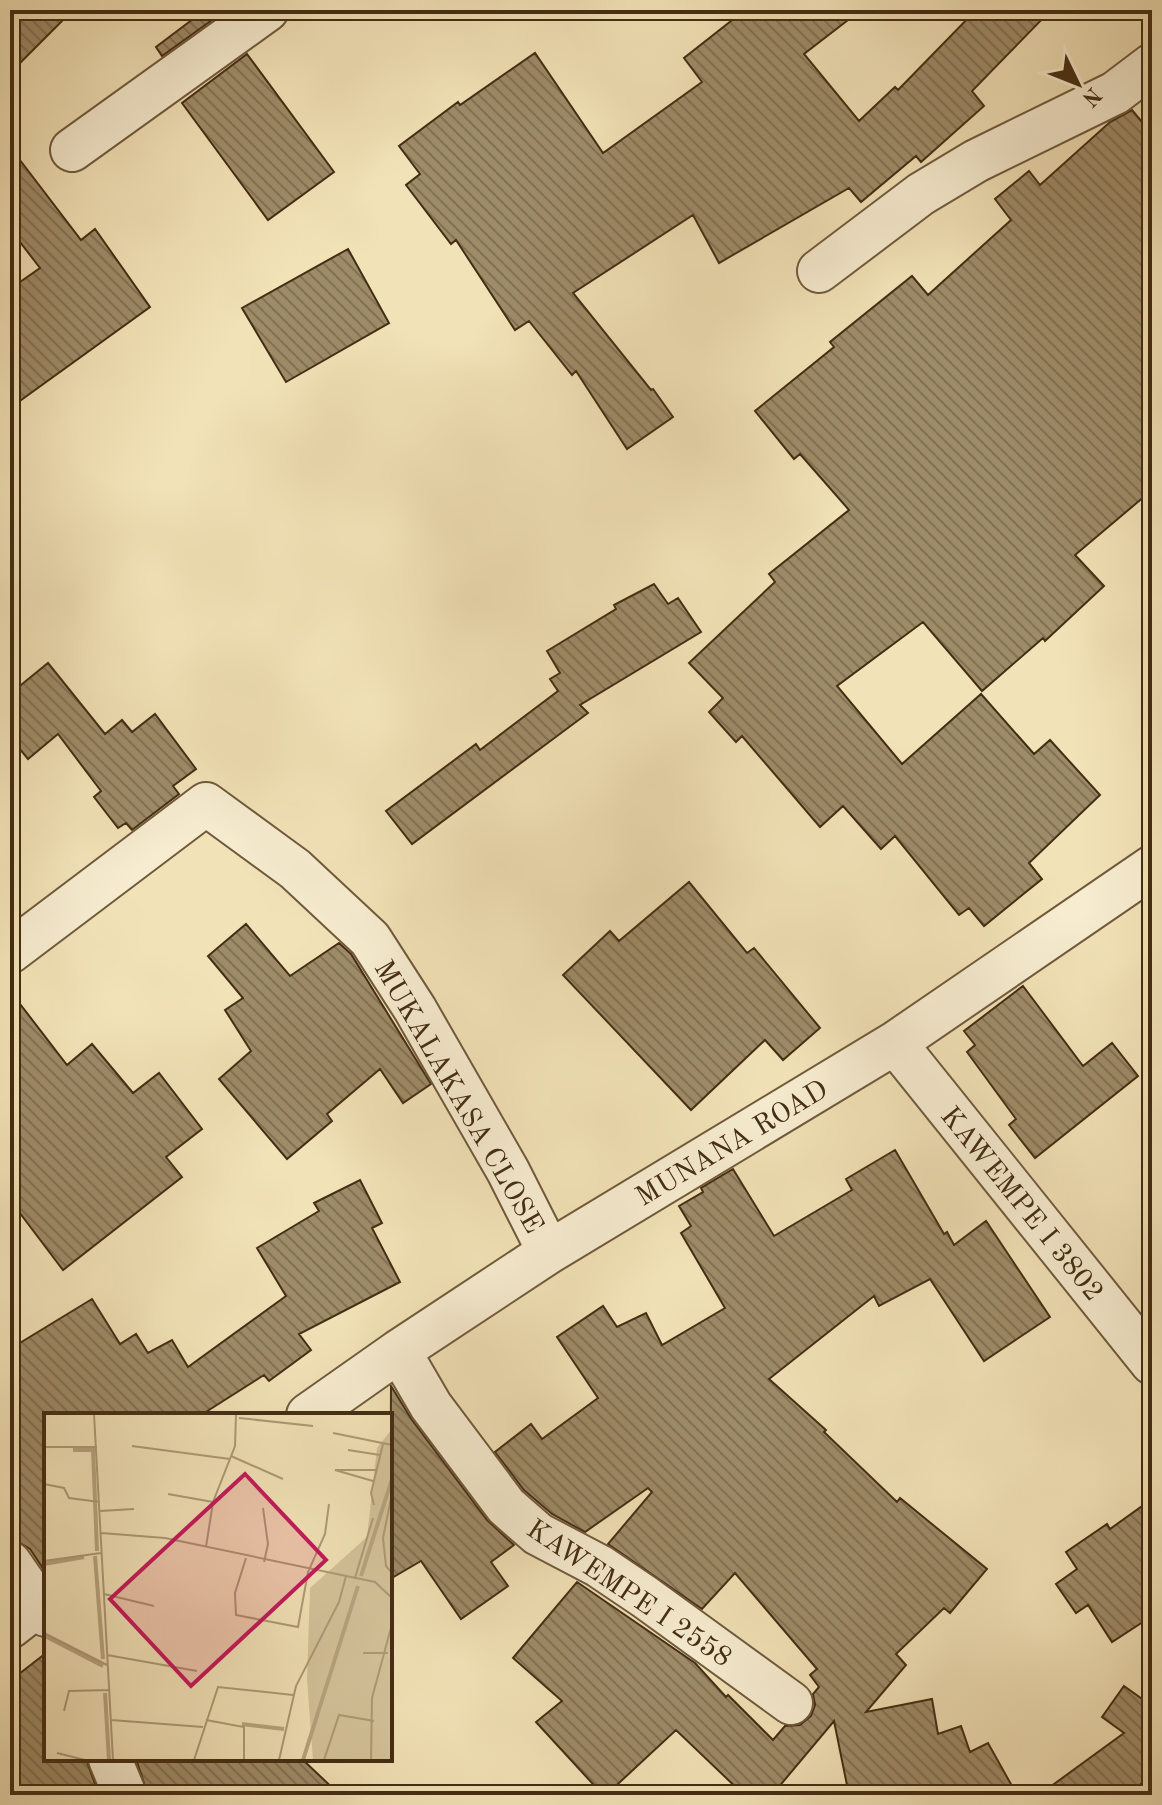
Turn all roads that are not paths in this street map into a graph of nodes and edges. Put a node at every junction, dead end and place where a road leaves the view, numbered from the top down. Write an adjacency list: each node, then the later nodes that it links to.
1 (267, 10): 3 (street)
2 (1152, 65): 4 (street)
3 (72, 150)
4 (819, 271)
5 (1152, 867): 7 (street, MUNANA ROAD)
6 (10, 952): 8 (street, MUKALAKASA CLOSE)
7 (895, 1043): 8 (street, MUNANA ROAD); 10 (street, KAWEMPE I 3802)
8 (549, 1252): 9 (street, MUNANA ROAD)
9 (399, 1351): 11 (street, MUNANA ROAD); 14 (street, KAWEMPE I 2558)
10 (1152, 1363)
11 (311, 1413)
12 (10, 1563): 13 (street)
13 (35, 1611)
14 (791, 1703)
15 (111, 1761): 16 (street)
16 (125, 1795)

